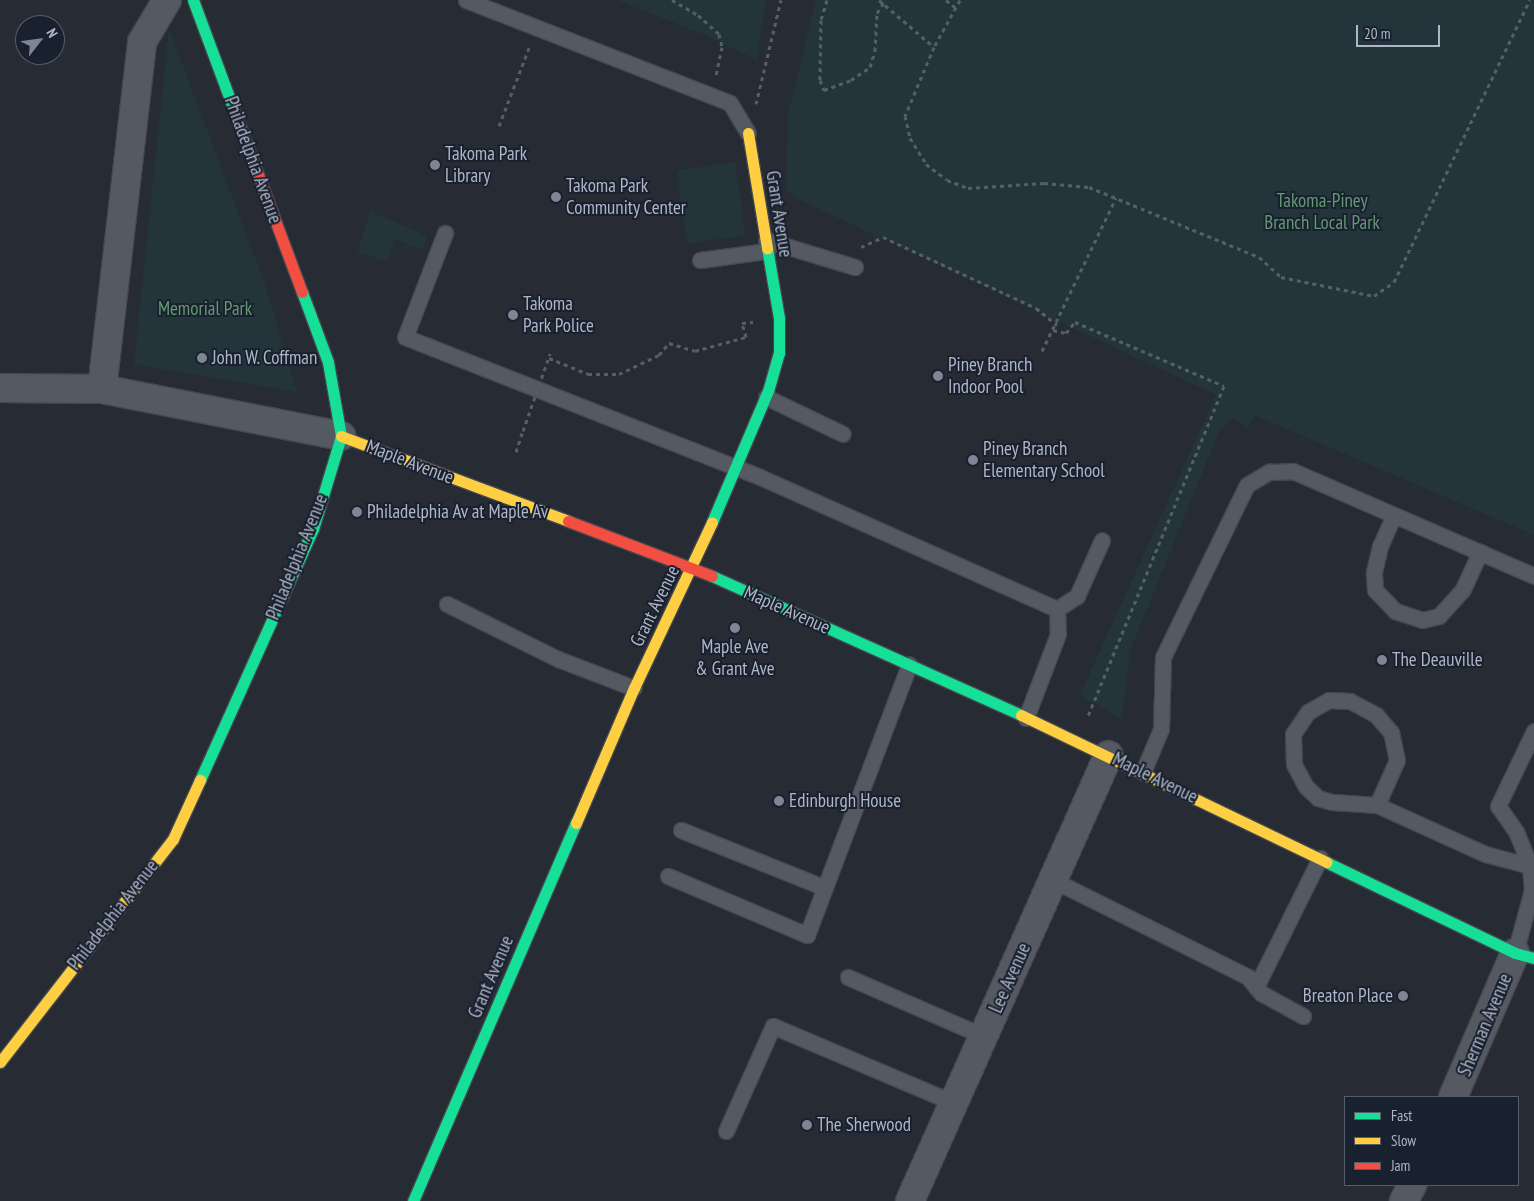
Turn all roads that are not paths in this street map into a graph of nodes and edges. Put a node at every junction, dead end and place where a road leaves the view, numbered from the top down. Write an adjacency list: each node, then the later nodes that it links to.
1 (167, 0): 10 (street)
2 (192, 0): 13 (street, Philadelphia Avenue)
3 (466, 0): 4 (lane)
4 (748, 133): 6 (street, Grant Avenue)
5 (445, 233): 14 (lane)
6 (767, 245): 7 (lane); 8 (lane); 11 (street, Grant Avenue)
7 (700, 260)
8 (855, 267)
9 (0, 388): 10 (street, Maple Avenue)
10 (102, 389): 13 (street, Maple Avenue)
11 (766, 397): 12 (lane); 14 (street, Grant Avenue)
12 (843, 434)
13 (341, 436): 18 (street, Maple Avenue); 40 (street, Philadelphia Avenue)
14 (736, 469): 18 (street, Grant Avenue); 21 (lane)
15 (1394, 515): 17 (lane); 17 (lane); 27 (lane)
16 (1102, 540): 21 (lane)
17 (1480, 552): 19 (lane)
18 (693, 568): 22 (street, Maple Avenue); 23 (street, Grant Avenue)
19 (1534, 576)
20 (447, 604): 23 (lane)
21 (1057, 609): 24 (lane)
22 (909, 665): 24 (street, Maple Avenue); 34 (lane)
23 (634, 688): 45 (street, Grant Avenue)
24 (1026, 718): 26 (street, Maple Avenue)
25 (1534, 731): 31 (lane)
26 (1109, 756): 27 (street, Maple Avenue); 33 (street, Lee Avenue)
27 (1143, 772): 30 (street, Maple Avenue)
28 (1377, 804): 28 (lane); 31 (lane)
29 (681, 830): 34 (lane)
30 (1320, 858): 35 (street, Maple Avenue); 37 (lane)
31 (1532, 865): 35 (lane)
32 (668, 876): 34 (lane)
33 (1053, 880): 37 (lane); 39 (street, Lee Avenue)
34 (825, 888)
35 (1525, 956): 41 (street, Sherman Avenue)
36 (848, 977): 39 (lane)
37 (1256, 987): 38 (lane)
38 (1304, 1016)
39 (984, 1036): 42 (street, Lee Avenue)
40 (1, 1058)
41 (1454, 1096)
42 (954, 1103): 43 (lane); 46 (street, Lee Avenue)
43 (726, 1131)
44 (1412, 1186): 47 (street)
45 (413, 1201)
46 (910, 1201)
47 (1404, 1201)

